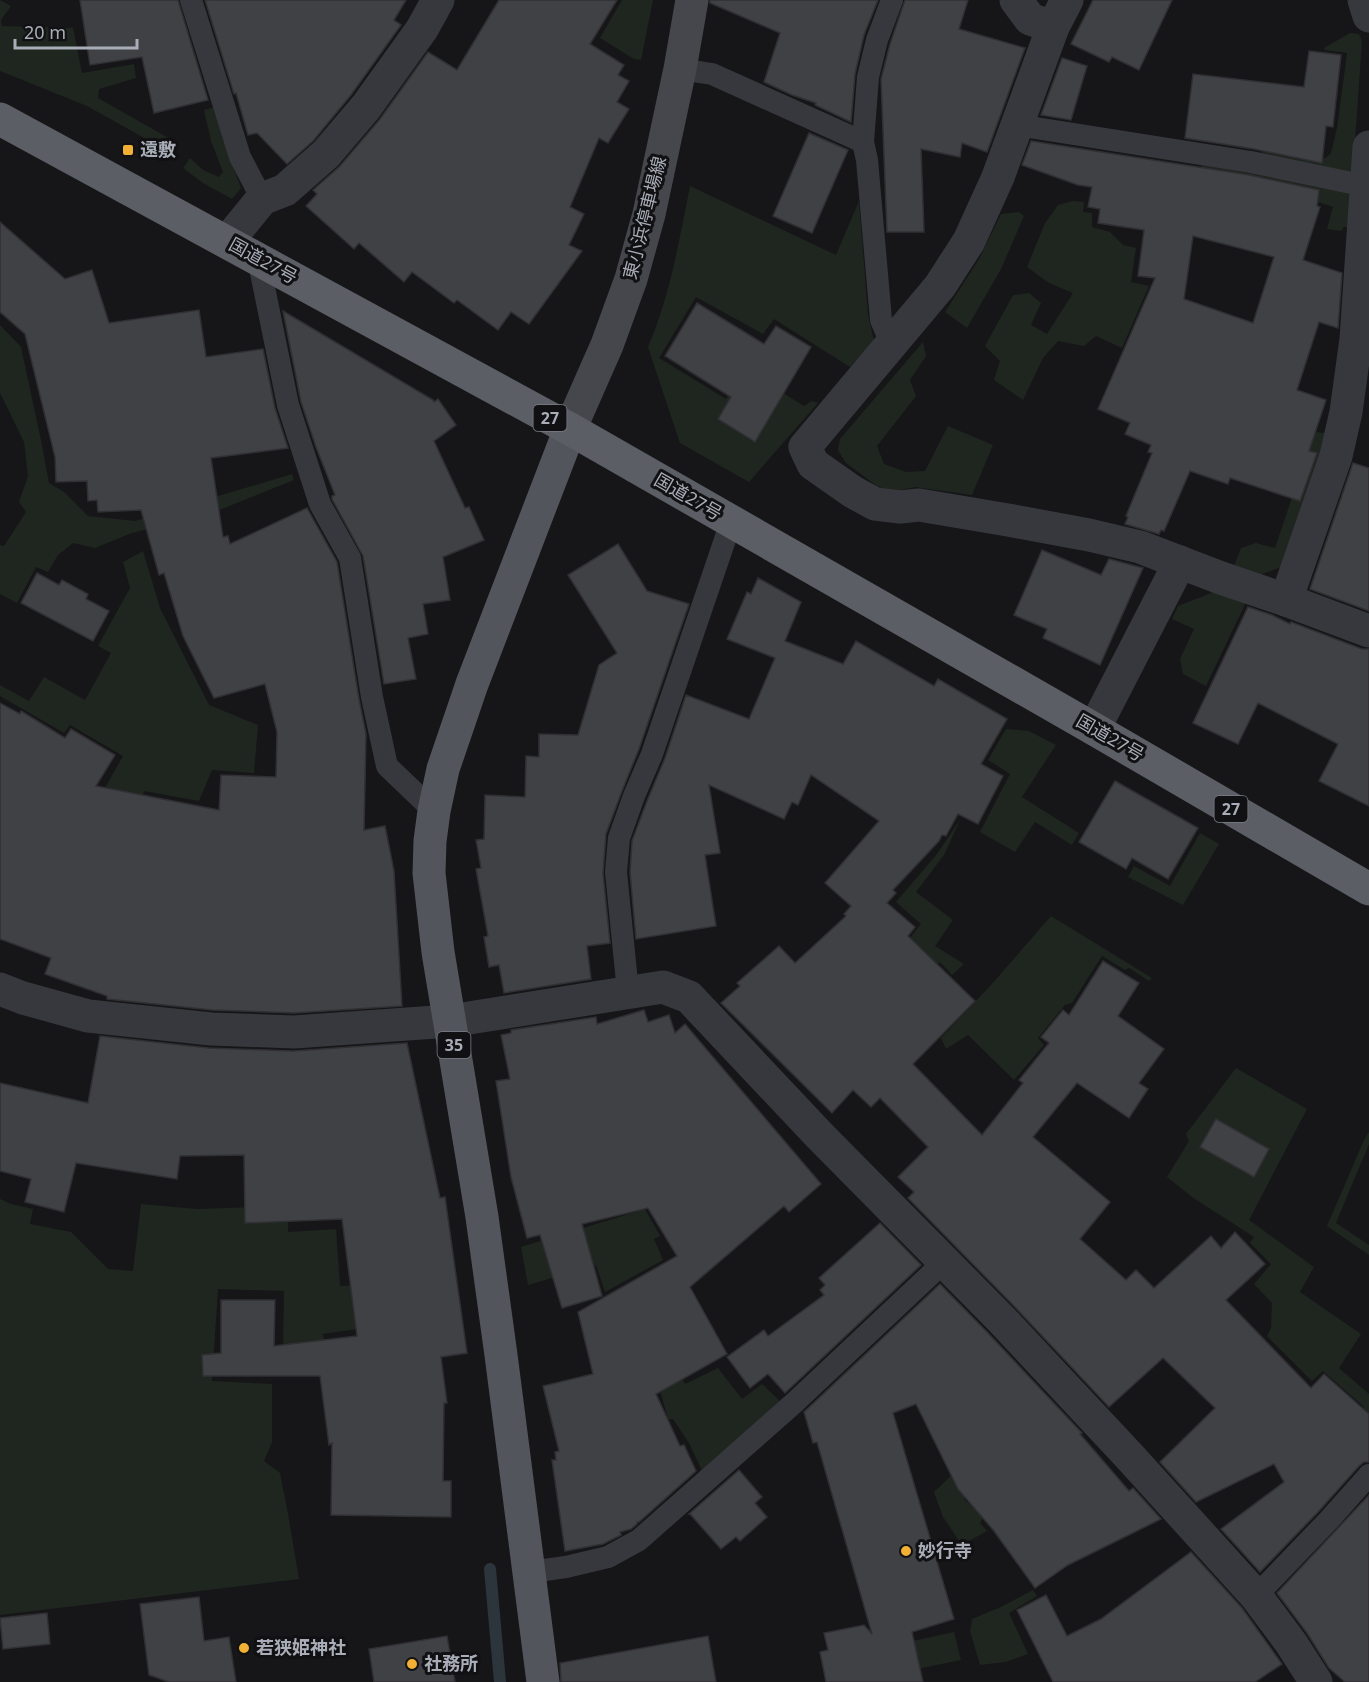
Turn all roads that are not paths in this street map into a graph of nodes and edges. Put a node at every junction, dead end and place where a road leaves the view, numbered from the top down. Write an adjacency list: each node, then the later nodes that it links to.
1 (191, 0): 15 (lane)
2 (438, 0): 15 (street)
3 (692, 0): 9 (main road, 東小浜停車場線)
4 (892, 0): 12 (lane)
5 (1016, 0): 7 (street)
6 (1364, 0): 8 (street)
7 (1060, 13): 11 (street)
8 (1369, 16)
9 (680, 69): 12 (lane); 19 (main road, 東小浜停車場線)
10 (0, 119): 16 (highway, 国道27号 / 27)
11 (1017, 125): 14 (lane); 18 (street)
12 (863, 142): 18 (lane)
13 (1369, 147): 14 (street)
14 (1367, 198): 22 (street)
15 (262, 199): 16 (street)
16 (228, 242): 17 (highway, 国道27号 / 27)
17 (258, 258): 19 (highway, 国道27号 / 27); 25 (lane)
18 (892, 345): 21 (street)
19 (570, 429): 20 (highway, 国道27号 / 27); 25 (main road, 35)
20 (731, 522): 24 (highway, 国道27号 / 27); 28 (lane)
21 (1180, 562): 22 (street); 24 (street)
22 (1286, 600): 23 (street)
23 (1369, 631)
24 (1094, 729): 26 (highway, 国道27号 / 27)
25 (434, 811): 29 (main road, 35)
26 (1369, 889)
27 (0, 988): 29 (street)
28 (628, 992): 29 (street); 30 (street)
29 (450, 1021): 32 (main road, 35)
30 (945, 1261): 32 (lane); 33 (street)
31 (1369, 1475): 33 (lane)
32 (530, 1572): 34 (main road, 35)
33 (1256, 1596): 35 (street)
34 (543, 1682)
35 (1316, 1682)

